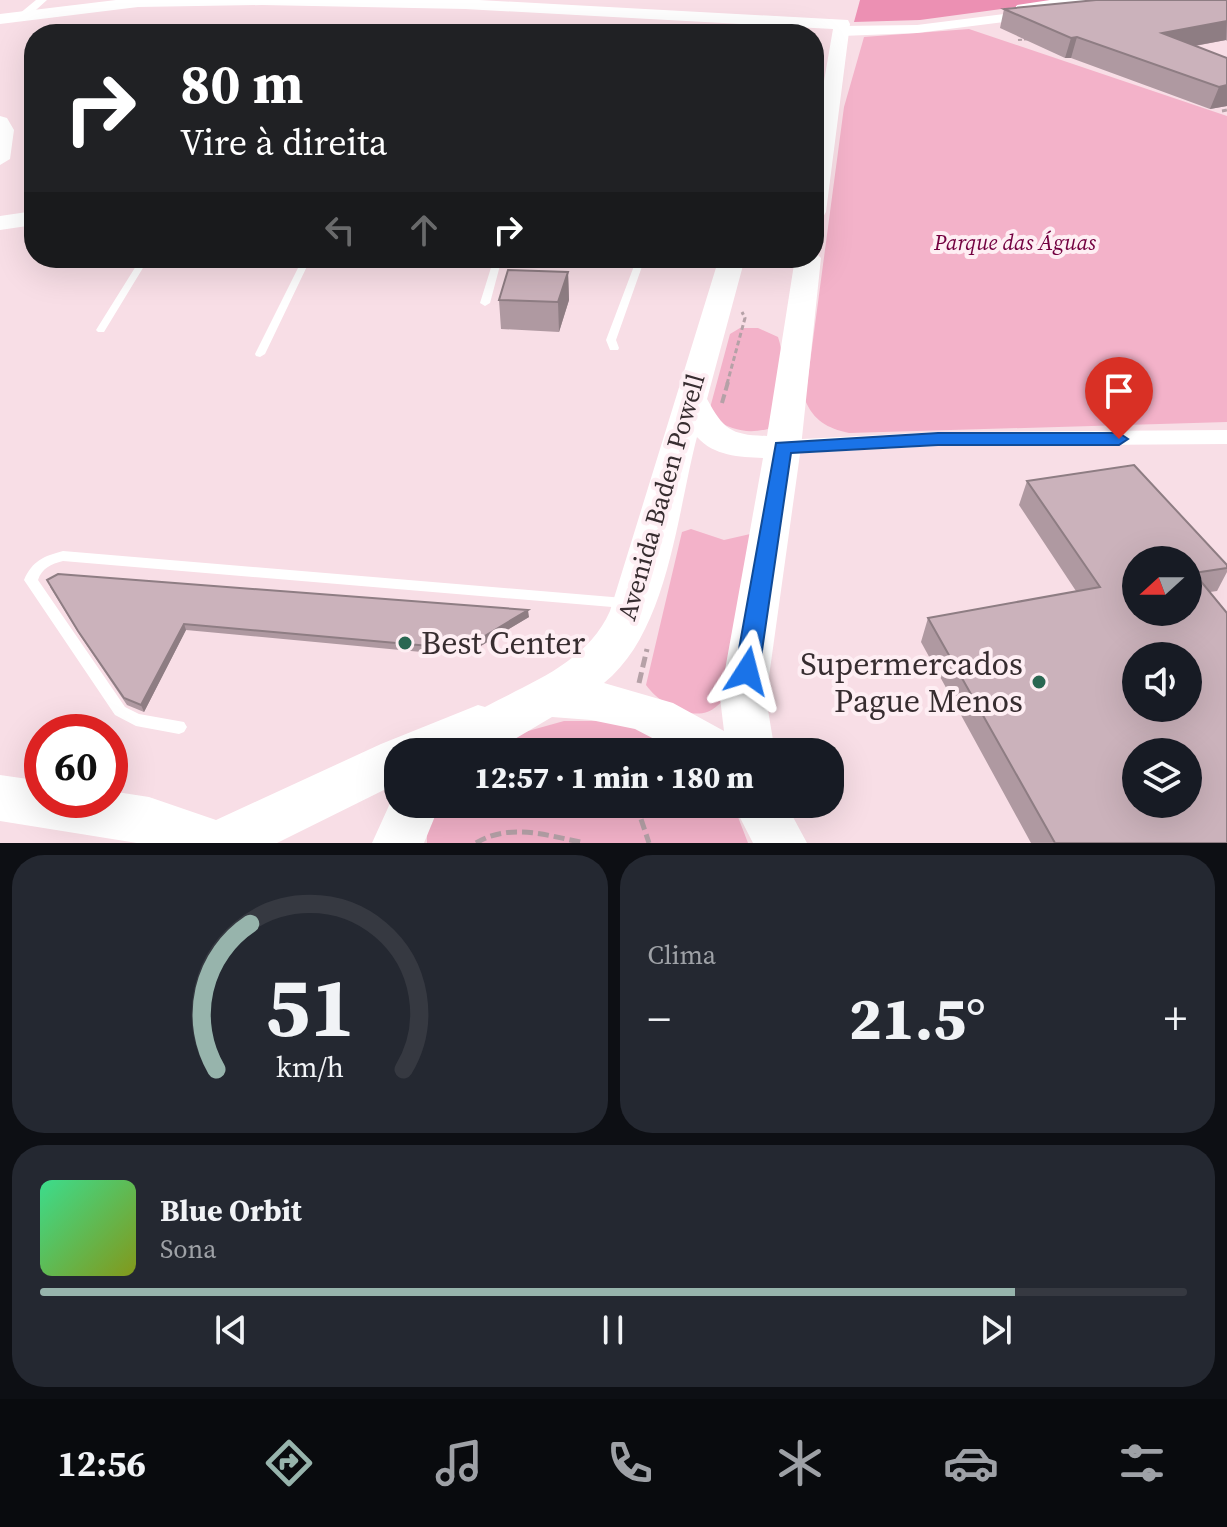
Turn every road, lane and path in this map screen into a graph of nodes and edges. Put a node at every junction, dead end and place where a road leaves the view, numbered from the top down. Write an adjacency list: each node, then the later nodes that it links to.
1 (42, 0): 6 (street)
2 (221, 0): 3 (main road); 9 (main road)
3 (184, 1): 5 (main road)
4 (1086, 3): 12 (street)
5 (137, 4): 6 (main road); 8 (main road); 10 (main road)
6 (23, 16): 7 (main road)
7 (0, 19)
8 (709, 24)
9 (732, 24)
10 (0, 26)
11 (824, 27): 12 (main road)
12 (842, 27): 18 (main road)
13 (1032, 39): 14 (path)
14 (1018, 40)
15 (1227, 110): 16 (path)
16 (1222, 111)
17 (0, 122): 19 (street)
18 (824, 129)
19 (0, 159)
20 (24, 206): 21 (street)
21 (0, 207)
22 (24, 219): 23 (street)
23 (0, 223)
24 (139, 268): 31 (lane)
25 (302, 268): 33 (lane)
26 (495, 268): 30 (lane)
27 (637, 268): 32 (lane)
28 (728, 268): 34 (main road, Avenida Baden Powell)
29 (807, 268): 36 (main road)
30 (485, 303)
31 (101, 330)
32 (614, 348)
33 (260, 354)
34 (690, 398): 36 (main road); 37 (main road, Avenida Baden Powell)
35 (1227, 437): 36 (street)
36 (783, 447): 43 (main road)
37 (634, 604): 38 (main road, Avenida Baden Powell); 39 (lane)
38 (543, 697): 40 (main road); 41 (main road, Avenida Baden Powell); 42 (main road)
39 (179, 727)
40 (447, 738)
41 (480, 738)
42 (695, 738)
43 (749, 738)
44 (384, 766): 49 (main road)
45 (0, 798): 48 (main road)
46 (409, 818): 50 (main road)
47 (641, 818): 53 (path)
48 (210, 843)
49 (223, 843)
50 (398, 843)
51 (476, 843): 52 (path)
52 (585, 843)
53 (649, 843)

